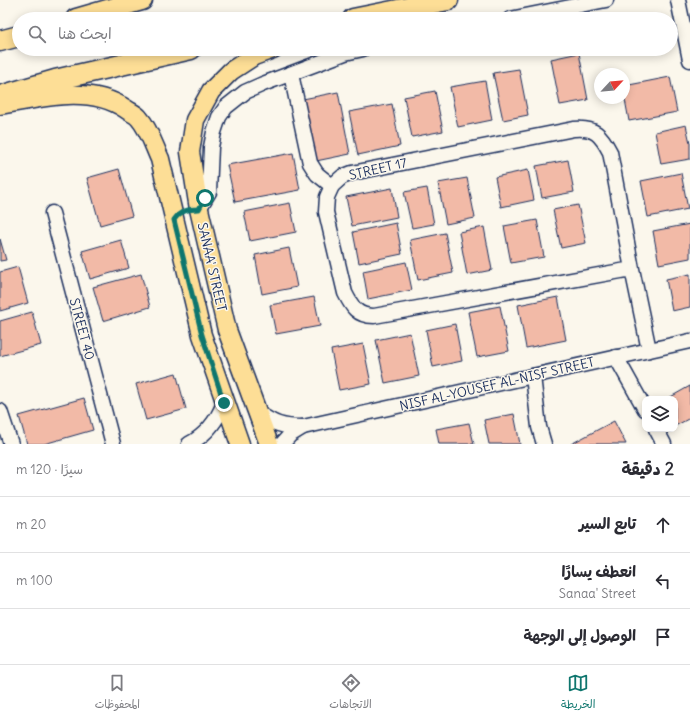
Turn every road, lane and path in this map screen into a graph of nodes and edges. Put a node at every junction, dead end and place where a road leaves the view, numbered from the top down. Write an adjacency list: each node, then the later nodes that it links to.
1 (142, 0): 5 (highway)
2 (448, 0): 6 (highway)
3 (606, 0): 7 (street)
4 (678, 0): 13 (street)
5 (100, 12)
6 (394, 12)
7 (545, 12)
8 (12, 38): 9 (highway)
9 (0, 41)
10 (160, 56): 15 (highway)
11 (254, 56): 18 (main road, SANAA' STREET)
12 (336, 56): 14 (street)
13 (690, 60)
14 (291, 74): 17 (street); 18 (street)
15 (0, 96)
16 (0, 105): 20 (main road, SANAA' STREET)
17 (332, 186): 21 (street, STREET 17); 21 (street, STREET 17)
18 (199, 209): 20 (main road); 29 (main road, SANAA' STREET)
19 (52, 213): 33 (street, STREET 40)
20 (174, 220): 26 (main road, SANAA' STREET)
21 (632, 269): 23 (street, STREET 17)
22 (690, 341): 23 (street, NISF AL-YOUSEF AL-NISF STREET)
23 (649, 350): 24 (street, NISF AL-YOUSEF AL-NISF STREET)
24 (616, 357): 25 (street, NISF AL-YOUSEF AL-NISF STREET); 27 (street)
25 (533, 376): 30 (street, NISF AL-YOUSEF AL-NISF STREET); 38 (street)
26 (224, 403): 34 (street); 35 (main road, SANAA' STREET)
27 (642, 404)
28 (0, 411): 32 (street)
29 (256, 412): 30 (street, NISF AL-YOUSEF AL-NISF STREET); 36 (main road, SANAA' STREET)
30 (303, 427): 37 (street, NISF AL-YOUSEF AL-NISF STREET)
31 (658, 432): 39 (street)
32 (11, 444)
33 (113, 444)
34 (189, 444)
35 (240, 444)
36 (268, 444)
37 (282, 444)
38 (544, 444)
39 (664, 444)

